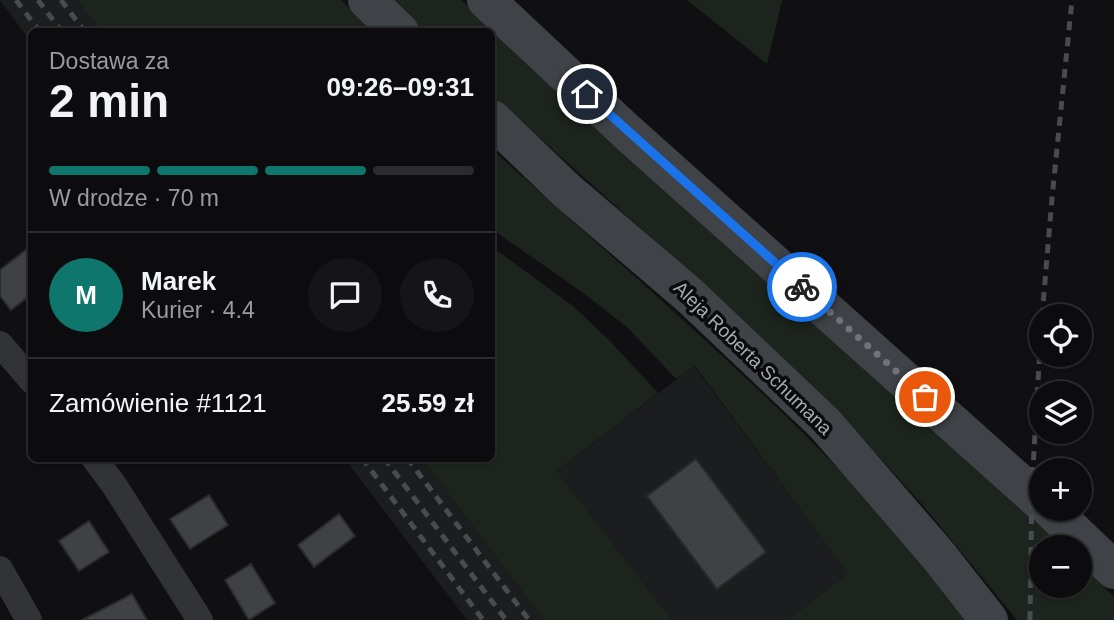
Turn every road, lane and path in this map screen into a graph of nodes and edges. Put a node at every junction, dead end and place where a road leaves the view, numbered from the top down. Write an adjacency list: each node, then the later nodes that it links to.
1 (367, 0): 3 (main road)
2 (486, 0): 8 (main road)
3 (396, 28)
4 (495, 122): 14 (main road, Aleja Roberta Schumana)
5 (0, 344): 6 (street)
6 (28, 376)
7 (97, 462): 13 (street)
8 (1029, 491)
9 (1063, 521): 11 (main road)
10 (0, 569): 12 (street)
11 (1114, 570)
12 (29, 620)
13 (200, 620)
14 (989, 620)

